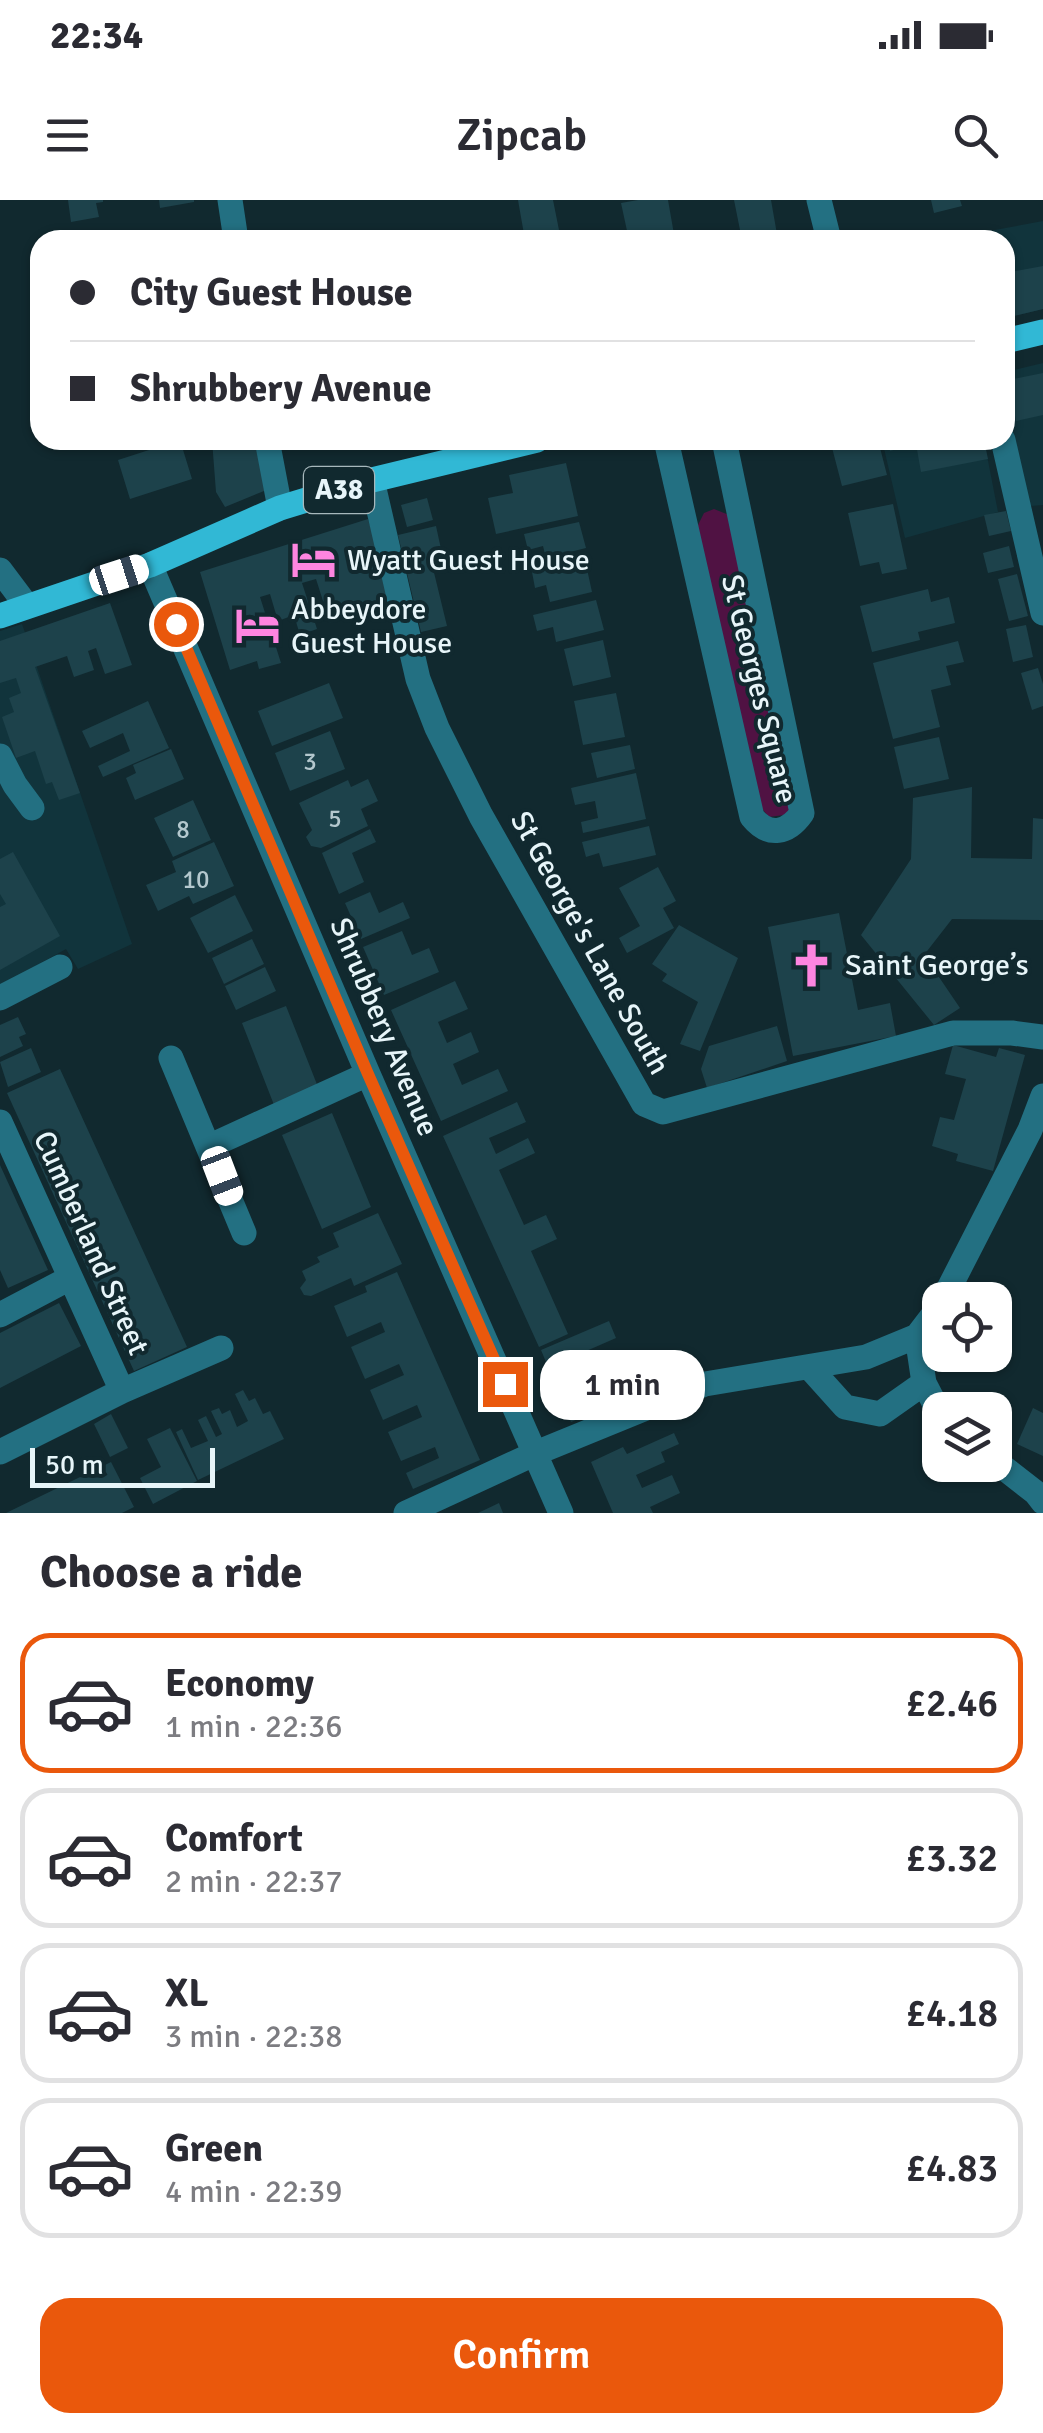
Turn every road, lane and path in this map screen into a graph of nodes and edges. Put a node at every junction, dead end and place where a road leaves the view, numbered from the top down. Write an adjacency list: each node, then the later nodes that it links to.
1 (230, 200): 3 (street)
2 (819, 200): 4 (street)
3 (234, 230)
4 (826, 230)
5 (1043, 332): 6 (main road)
6 (1015, 339)
7 (269, 450): 13 (street)
8 (496, 450): 12 (main road, A38)
9 (668, 450): 10 (street, St Georges Square)
10 (726, 450)
11 (1005, 450): 17 (street)
12 (372, 480): 13 (main road, A38); 23 (street, St George's Lane South)
13 (280, 508): 14 (main road, A38)
14 (150, 565): 16 (main road, A38); 25 (street, Shrubbery Avenue)
15 (0, 570): 16 (street)
16 (27, 606): 18 (main road, A38)
17 (1043, 613)
18 (0, 616)
19 (0, 756): 20 (street)
20 (32, 808)
21 (60, 966): 22 (street)
22 (0, 998)
23 (1043, 1037)
24 (171, 1058): 28 (street)
25 (368, 1074): 28 (street); 41 (street, Shrubbery Avenue)
26 (1043, 1096): 31 (street)
27 (0, 1122): 30 (street, Cumberland Street)
28 (210, 1146): 29 (street)
29 (244, 1233)
30 (70, 1278): 32 (street); 38 (street, Cumberland Street)
31 (953, 1282)
32 (0, 1315)
33 (922, 1329): 34 (street)
34 (917, 1336): 36 (street); 37 (street)
35 (221, 1348): 38 (street)
36 (809, 1367): 37 (street); 41 (street)
37 (924, 1383): 39 (street)
38 (122, 1391): 40 (street)
39 (929, 1392)
40 (0, 1452)
41 (536, 1454): 44 (street); 45 (street, Shrubbery Avenue)
42 (1012, 1474): 43 (street)
43 (1041, 1495)
44 (406, 1513)
45 (561, 1513)

